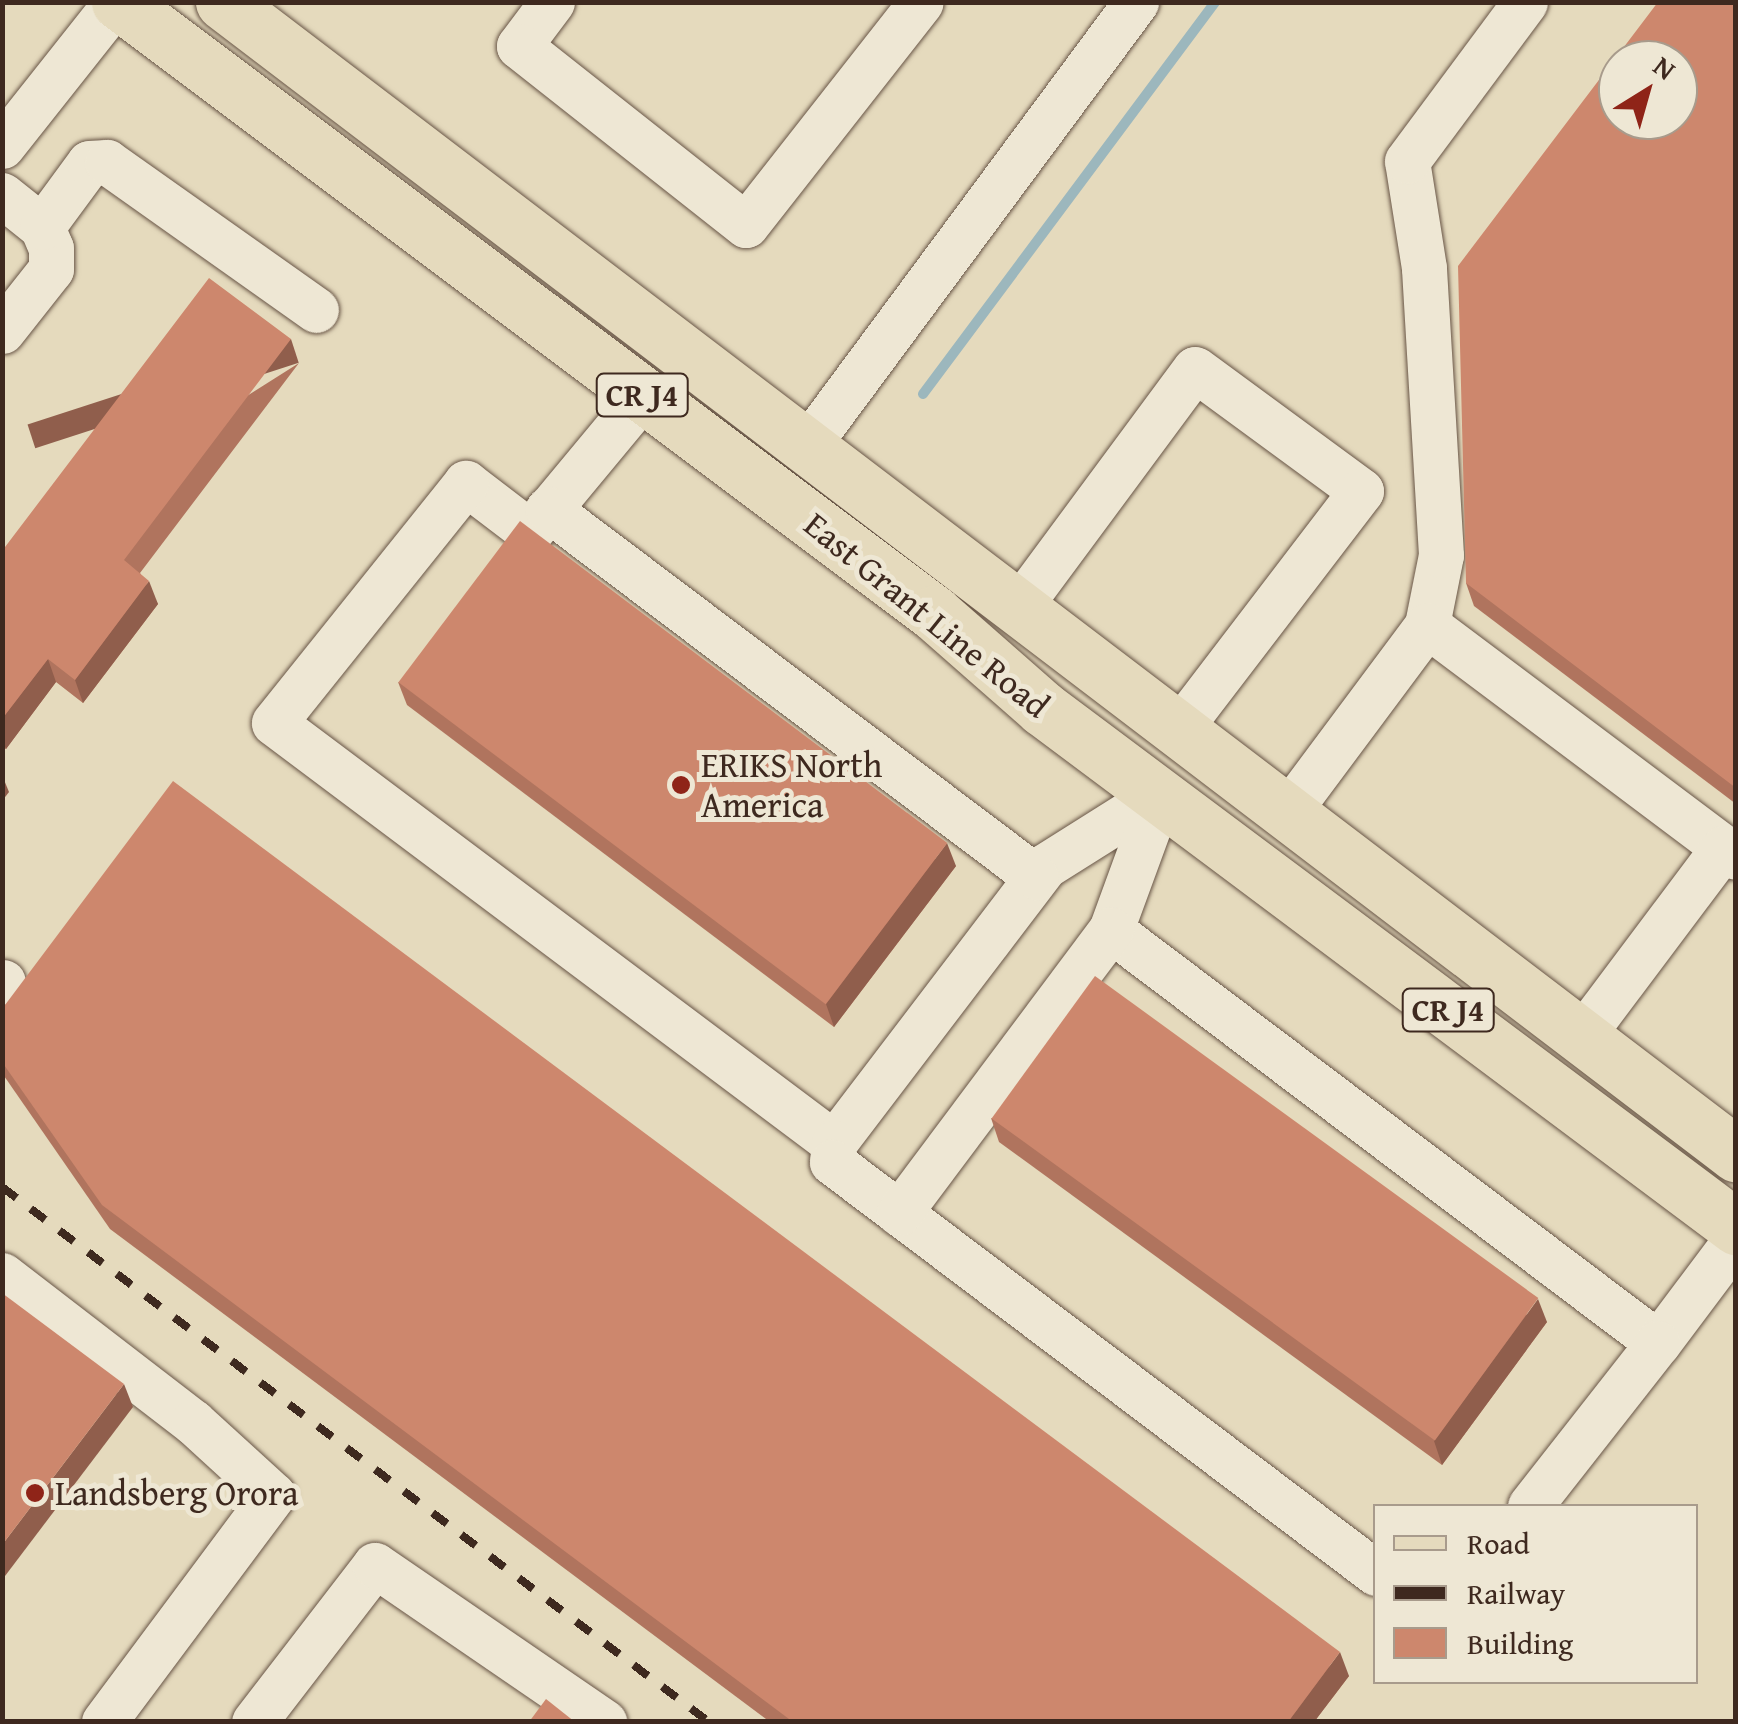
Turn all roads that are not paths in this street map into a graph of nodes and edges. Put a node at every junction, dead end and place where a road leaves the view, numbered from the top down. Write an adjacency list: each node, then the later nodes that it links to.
1 (117, 2): 7 (lane); 12 (main road, East Grant Line Road / CR J4)
2 (223, 2): 13 (main road, East Grant Line Road / CR J4)
3 (552, 2): 4 (lane)
4 (920, 2)
5 (1136, 2): 13 (lane)
6 (1525, 2): 16 (lane)
7 (2, 146)
8 (2, 194): 9 (lane)
9 (42, 227): 10 (lane); 11 (lane)
10 (316, 310)
11 (2, 331)
12 (643, 396): 14 (lane); 18 (main road, East Grant Line Road / CR J4)
13 (807, 446): 15 (main road, East Grant Line Road / CR J4)
14 (548, 510): 21 (lane); 24 (lane)
15 (1018, 608): 17 (main road, East Grant Line Road / CR J4); 17 (lane)
16 (1427, 625): 19 (lane); 20 (lane)
17 (1178, 730): 19 (main road, East Grant Line Road / CR J4)
18 (1161, 794): 21 (lane); 22 (lane); 27 (main road, East Grant Line Road / CR J4)
19 (1287, 813): 23 (main road, East Grant Line Road / CR J4)
20 (1729, 853): 23 (lane)
21 (1036, 877): 24 (lane)
22 (1111, 930): 26 (lane); 30 (lane)
23 (1582, 1036): 25 (main road, East Grant Line Road / CR J4)
24 (834, 1143): 26 (lane)
25 (1736, 1154)
26 (900, 1213): 32 (lane)
27 (1736, 1226)
28 (1736, 1239): 30 (lane)
29 (2, 1275): 33 (lane)
30 (1658, 1343): 31 (lane)
31 (1532, 1504)
32 (1373, 1571)
33 (104, 1722)
34 (254, 1722): 35 (lane)
35 (604, 1722)

